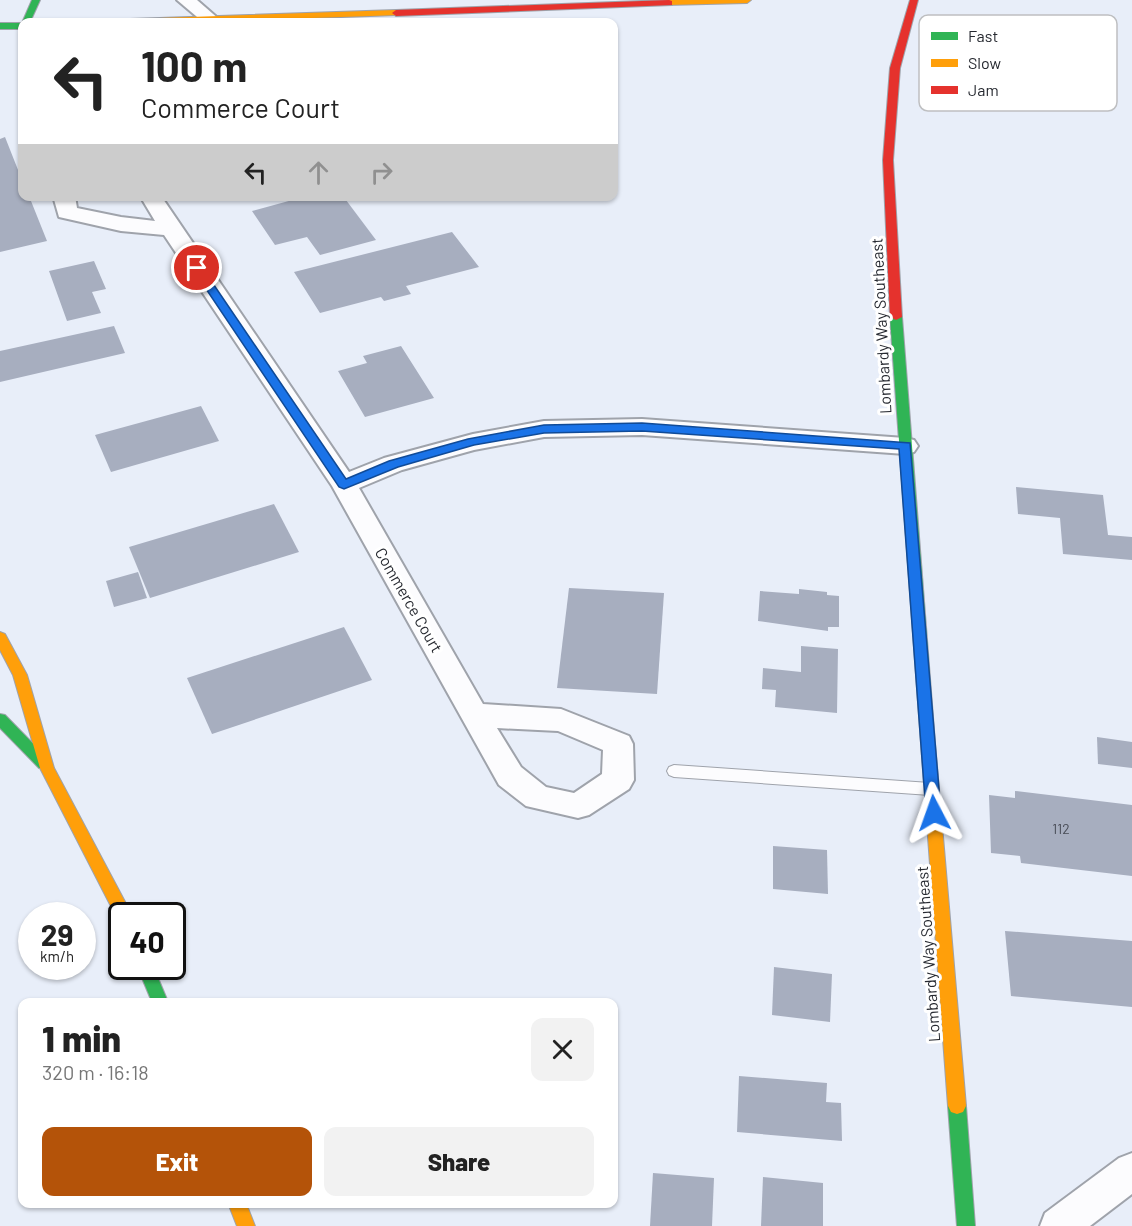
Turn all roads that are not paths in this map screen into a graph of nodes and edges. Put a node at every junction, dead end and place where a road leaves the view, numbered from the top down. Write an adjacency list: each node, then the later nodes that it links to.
1 (36, 0): 5 (main road)
2 (186, 0): 6 (street)
3 (747, 0): 7 (main road)
4 (914, 0): 13 (main road, Lombardy Way Southeast)
5 (28, 18)
6 (208, 18)
7 (265, 18)
8 (0, 26): 9 (main road)
9 (18, 26)
10 (65, 201): 12 (street)
11 (153, 201): 12 (street, Commerce Court)
12 (171, 229): 14 (street, Commerce Court)
13 (905, 446): 14 (street); 20 (main road, Lombardy Way Southeast)
14 (344, 484): 16 (street, Commerce Court)
15 (0, 637): 18 (main road)
16 (474, 715)
17 (0, 719): 18 (main road)
18 (47, 768): 21 (main road)
19 (674, 771): 20 (lane)
20 (932, 789): 27 (main road, Lombardy Way Southeast)
21 (117, 902)
22 (151, 980): 23 (main road)
23 (158, 998)
24 (1132, 1171): 28 (street)
25 (239, 1208): 26 (main road)
26 (246, 1226)
27 (966, 1226)
28 (1059, 1226)

